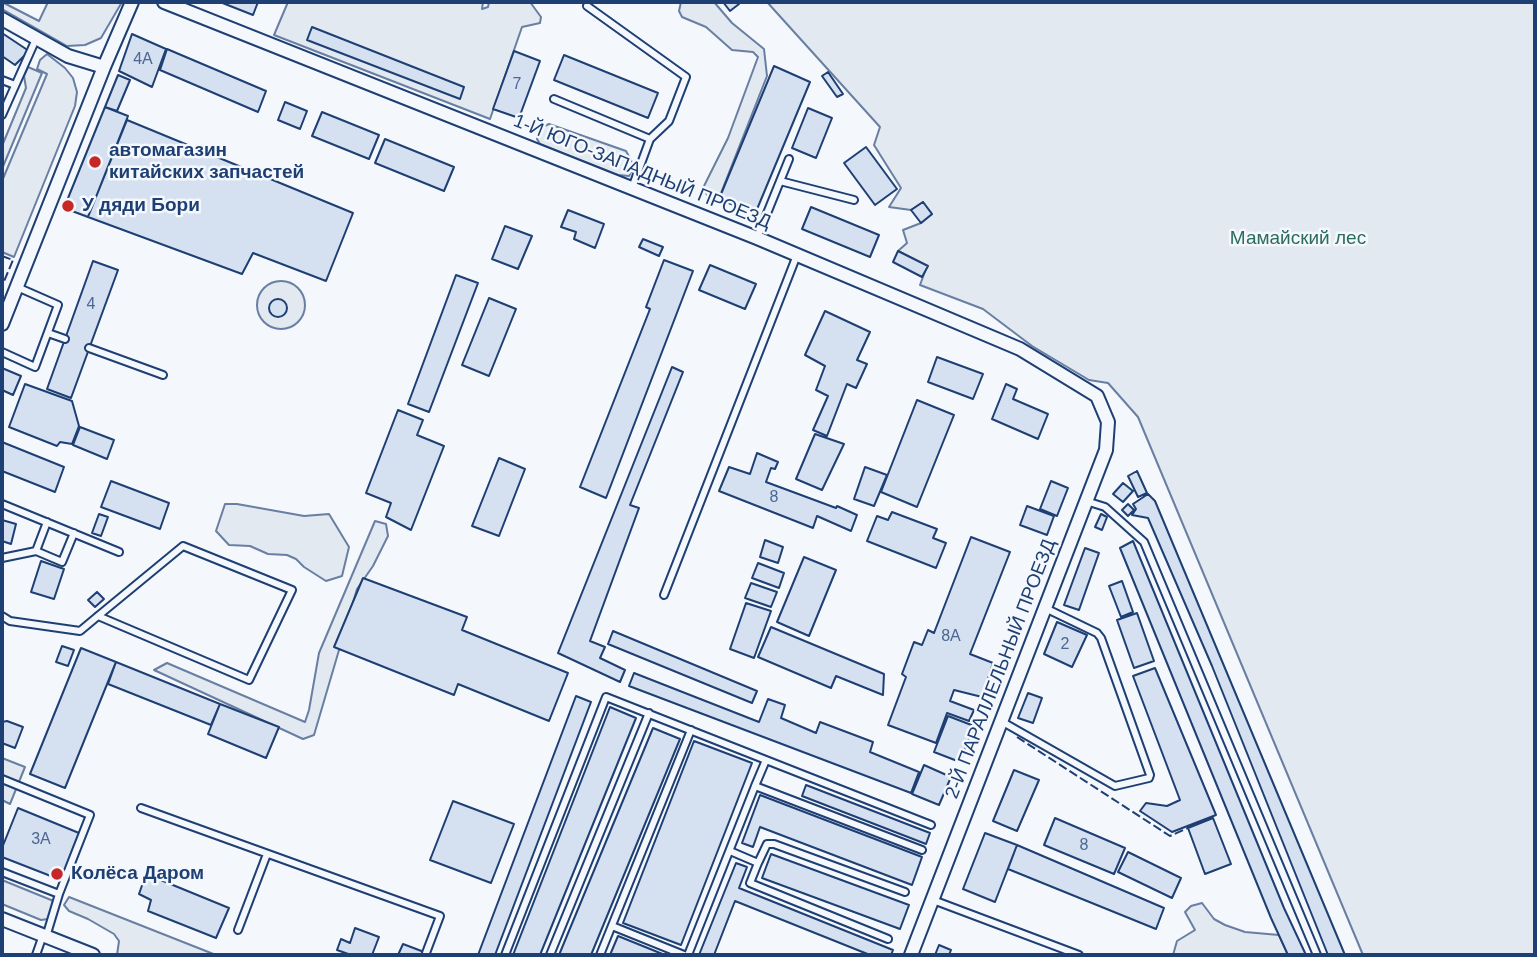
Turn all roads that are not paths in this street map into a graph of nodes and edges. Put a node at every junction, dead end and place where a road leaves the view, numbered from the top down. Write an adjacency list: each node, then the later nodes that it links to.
1 (132, 2): 6 (street)
2 (164, 2): 14 (street, 1-Й ЮГО-ЗАПАДНЫЙ ПРОЕЗД)
3 (587, 6): 11 (lane)
4 (2, 19): 5 (street)
5 (36, 39): 6 (street); 8 (lane)
6 (104, 67): 18 (street)
7 (2, 80): 8 (lane)
8 (15, 85): 10 (lane)
9 (554, 99): 11 (lane)
10 (2, 115)
11 (650, 139): 14 (lane)
12 (789, 159): 13 (lane)
13 (780, 181): 15 (lane); 16 (lane)
14 (632, 188): 16 (street, 1-Й ЮГО-ЗАПАДНЫЙ ПРОЕЗД)
15 (854, 201)
16 (757, 238): 17 (street, 1-Й ЮГО-ЗАПАДНЫЙ ПРОЕЗД)
17 (797, 255): 25 (street, 1-Й ЮГО-ЗАПАДНЫЙ ПРОЕЗД); 33 (lane)
18 (17, 287): 19 (street); 20 (lane)
19 (2, 324)
20 (48, 333): 21 (lane); 23 (lane)
21 (65, 339)
22 (89, 348): 24 (lane)
23 (2, 352)
24 (163, 374)
25 (1097, 396): 26 (street, 2-Й ПАРАЛЛЕЛЬНЫЙ ПРОЕЗД)
26 (1086, 501): 34 (street, 2-Й ПАРАЛЛЕЛЬНЫЙ ПРОЕЗД); 67 (lane)
27 (2, 504): 28 (lane)
28 (47, 522): 29 (lane); 30 (lane)
29 (74, 533): 30 (lane); 31 (lane)
30 (36, 551): 32 (lane)
31 (118, 552)
32 (2, 558)
33 (664, 595)
34 (1045, 608): 38 (street, 2-Й ПАРАЛЛЕЛЬНЫЙ ПРОЕЗД); 38 (lane)
35 (2, 616): 36 (lane)
36 (98, 616): 36 (lane)
37 (649, 713): 39 (lane); 61 (lane); 62 (lane)
38 (1001, 721): 52 (street, 2-Й ПАРАЛЛЕЛЬНЫЙ ПРОЕЗД)
39 (691, 730): 40 (lane); 54 (lane)
40 (766, 760): 42 (lane); 44 (lane)
41 (2, 779): 51 (lane)
42 (755, 786): 45 (lane); 46 (lane)
43 (141, 808): 47 (lane)
44 (931, 825)
45 (922, 850)
46 (730, 851): 48 (lane); 64 (lane)
47 (267, 854): 55 (lane); 58 (lane)
48 (758, 863): 50 (lane); 57 (lane)
49 (2, 872): 51 (lane)
50 (905, 892)
51 (59, 894): 56 (lane)
52 (933, 900): 65 (street, 2-Й ПАРАЛЛЕЛЬНЫЙ ПРОЕЗД); 66 (lane)
53 (2, 919): 56 (street)
54 (612, 926): 63 (lane); 64 (lane)
55 (238, 930)
56 (45, 936): 59 (lane); 60 (street)
57 (888, 939)
58 (426, 953)
59 (36, 955)
60 (93, 955)
61 (505, 955)
62 (550, 955)
63 (600, 955)
64 (686, 955)
65 (911, 955)
66 (1079, 955)
67 (1317, 955)

